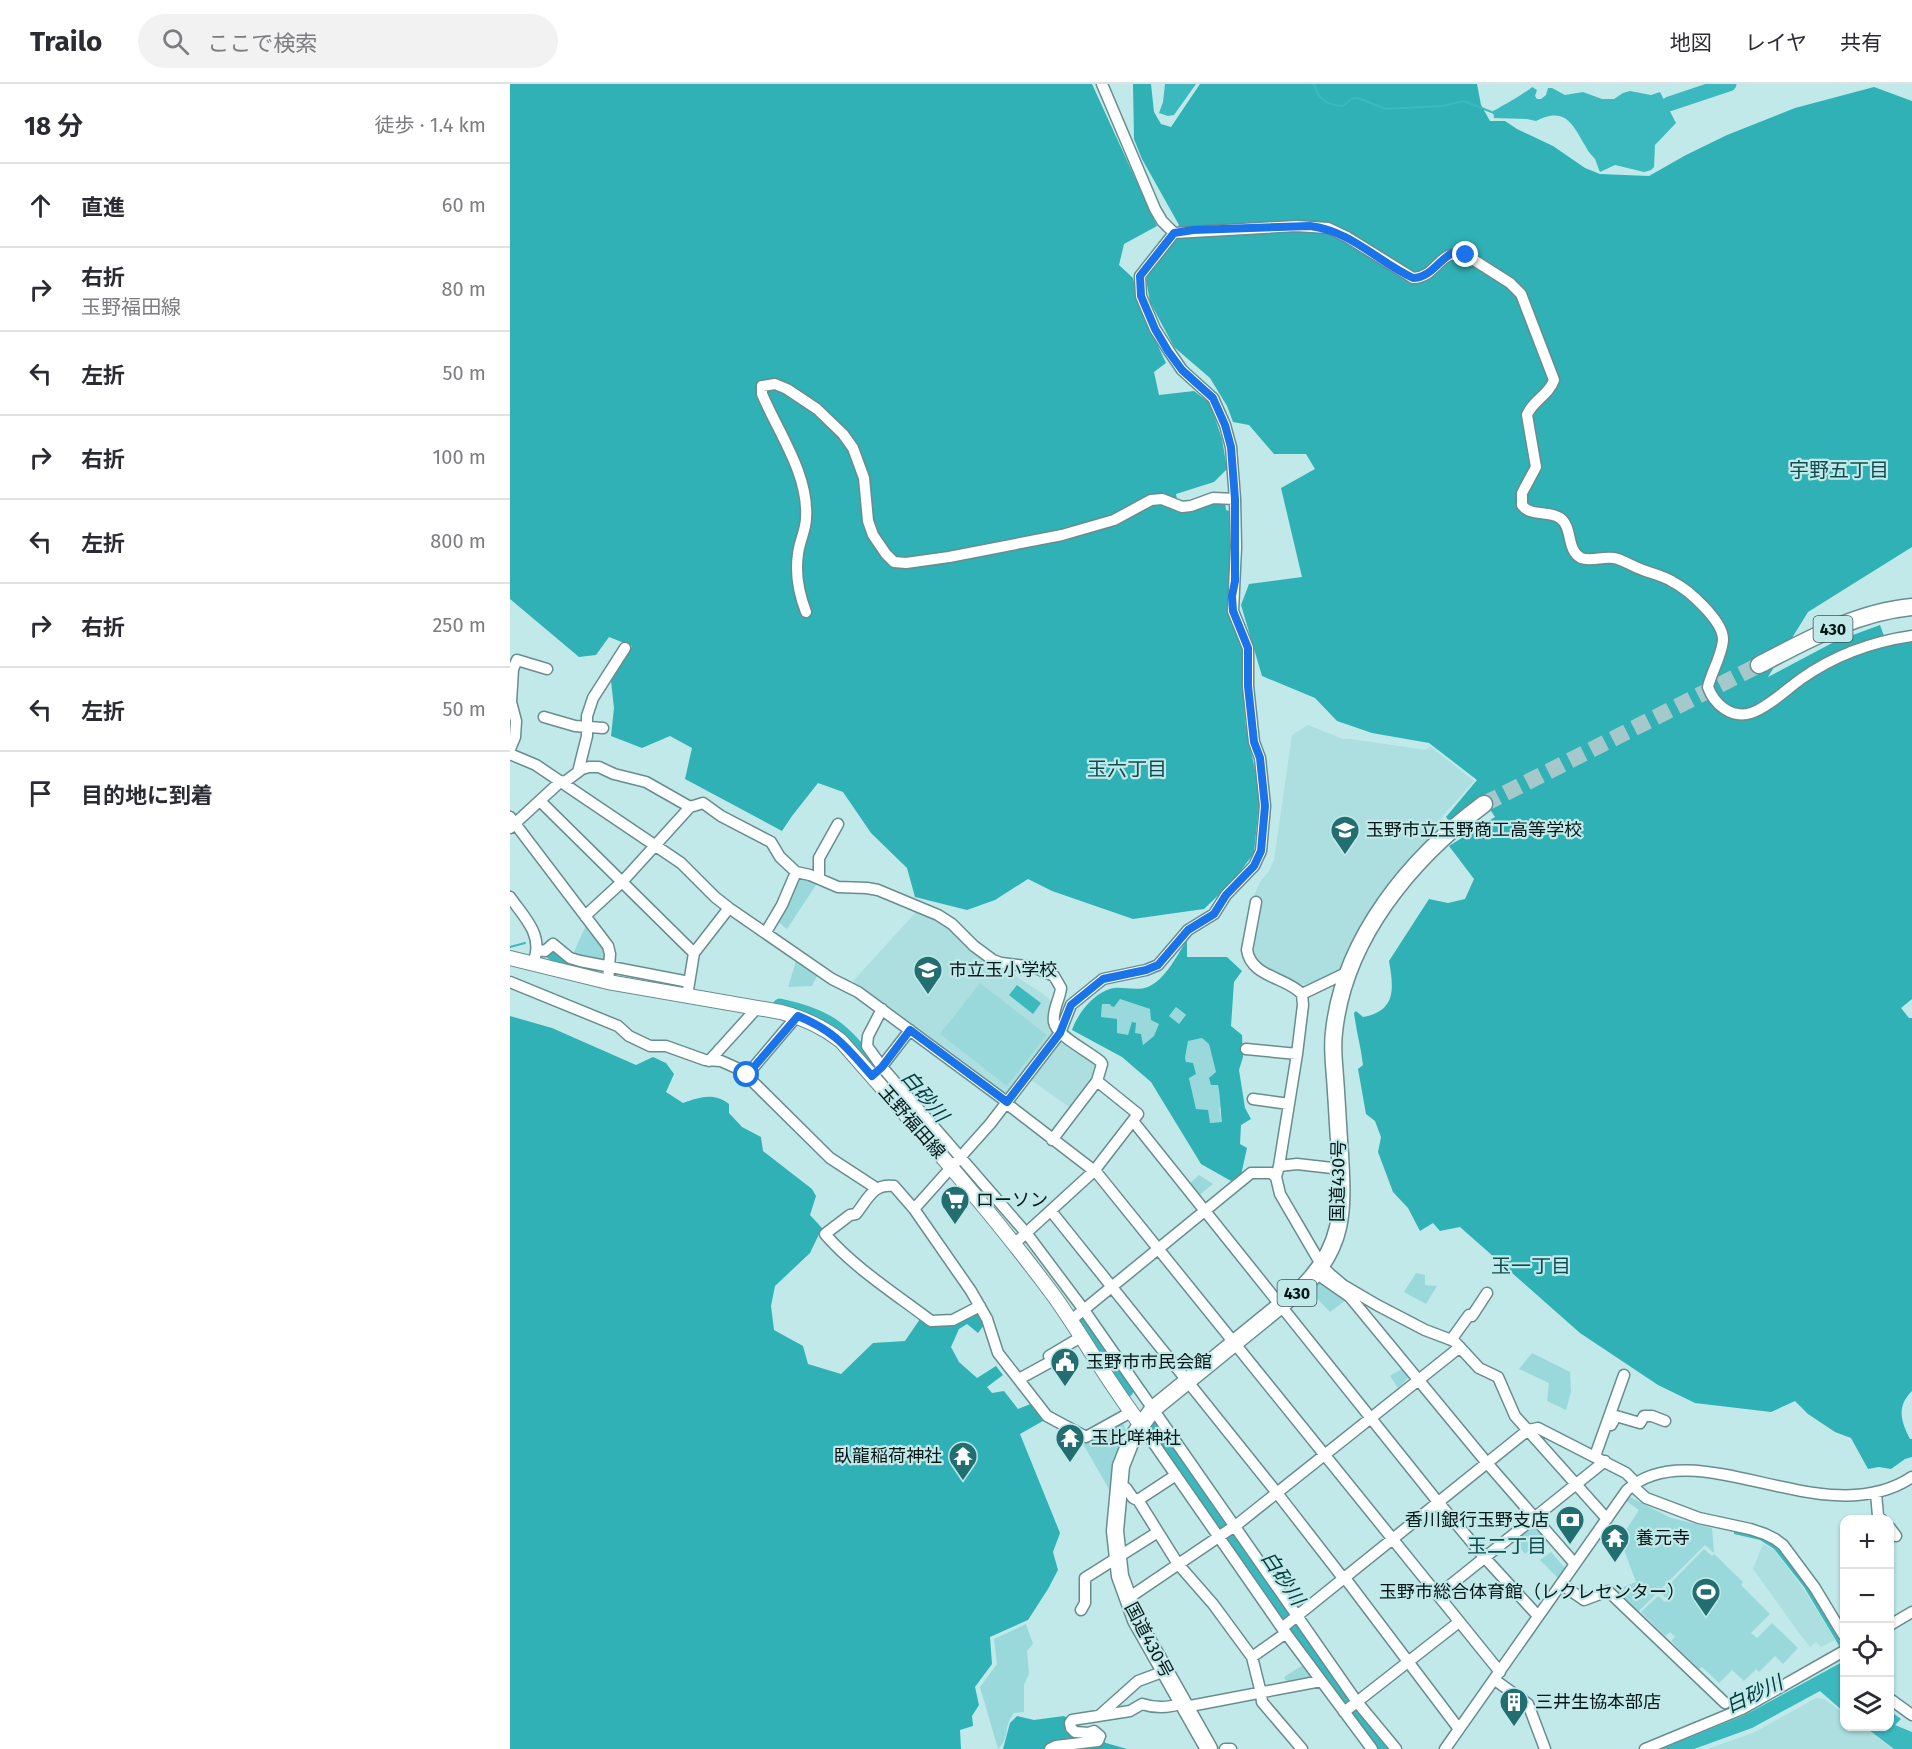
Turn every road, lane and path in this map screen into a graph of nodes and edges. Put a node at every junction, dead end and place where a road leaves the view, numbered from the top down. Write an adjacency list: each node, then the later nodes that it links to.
1 (1102, 84): 2 (street)
2 (1174, 233): 3 (street); 6 (street)
3 (1235, 499): 5 (street); 45 (street)
4 (1912, 607): 8 (highway, 430)
5 (806, 612)
6 (1912, 636)
7 (625, 648): 13 (street)
8 (1759, 665)
9 (512, 667): 10 (street); 11 (street)
10 (547, 669)
11 (512, 692): 15 (street)
12 (544, 717): 13 (street)
13 (586, 727): 14 (street); 17 (street)
14 (603, 728)
15 (510, 749)
16 (510, 754): 18 (street)
17 (578, 772): 18 (street); 21 (street)
18 (560, 782): 19 (street); 24 (street)
19 (540, 801): 22 (street); 27 (street)
20 (1484, 804): 36 (highway, 国道430号 / 430)
21 (690, 807): 24 (street); 25 (street)
22 (512, 823): 31 (street)
23 (838, 824): 26 (street)
24 (655, 845): 27 (street); 30 (street)
25 (796, 872): 26 (street); 32 (street)
26 (819, 879): 45 (street)
27 (622, 882): 31 (street); 33 (street)
28 (510, 897): 34 (street)
29 (1256, 902): 40 (street)
30 (729, 908): 32 (street); 33 (street)
31 (585, 916): 37 (street)
32 (766, 932): 42 (street)
33 (694, 953): 39 (street)
34 (535, 957): 35 (main road, 玉野福田線); 37 (main road, 玉野福田線); 37 (street)
35 (510, 958)
36 (1348, 972): 40 (street); 59 (highway, 国道430号 / 430)
37 (609, 975): 39 (main road, 玉野福田線)
38 (510, 982): 48 (street)
39 (688, 989): 41 (main road, 玉野福田線)
40 (1302, 994): 47 (street)
41 (757, 1008): 43 (main road, 玉野福田線); 48 (street)
42 (882, 1009): 44 (street); 49 (street)
43 (797, 1016): 49 (main road, 玉野福田線); 50 (street)
44 (910, 1030): 49 (street); 53 (street)
45 (1060, 1033): 51 (street); 53 (street)
46 (1246, 1049): 47 (street)
47 (1297, 1054): 54 (street)
48 (709, 1061): 50 (street)
49 (877, 1072): 57 (main road, 玉野福田線)
50 (747, 1075): 62 (street)
51 (1097, 1081): 55 (street); 56 (street)
52 (1253, 1099): 54 (street)
53 (1006, 1103): 56 (street); 57 (street)
54 (1289, 1104): 58 (street)
55 (1133, 1121): 60 (street); 65 (street)
56 (1052, 1140): 60 (street)
57 (956, 1161): 63 (street); 66 (main road, 玉野福田線)
58 (1279, 1166): 59 (street); 61 (street)
59 (1341, 1169): 68 (highway, 国道430号 / 430)
60 (1094, 1171): 64 (street); 67 (street)
61 (1276, 1177): 65 (street); 68 (street)
62 (876, 1188): 63 (street); 71 (street)
63 (914, 1209): 71 (street)
64 (1051, 1211): 66 (street); 69 (street)
65 (1205, 1211): 67 (street); 72 (street)
66 (1020, 1239): 73 (main road, 玉野福田線)
67 (1159, 1250): 69 (street); 76 (street)
68 (1319, 1270): 72 (highway, 国道430号 / 430); 75 (street); 81 (street)
69 (1112, 1287): 73 (street); 80 (street)
70 (1487, 1293): 75 (street)
71 (980, 1306): 79 (street)
72 (1281, 1306): 76 (highway, 国道430号 / 430); 84 (street)
73 (1077, 1315): 74 (main road, 玉野福田線); 82 (street)
74 (1081, 1337): 79 (street); 83 (main road, 玉野福田線)
75 (1451, 1340): 77 (street)
76 (1234, 1342): 80 (highway, 国道430号 / 430); 88 (street)
77 (1460, 1347): 81 (street); 87 (street)
78 (1624, 1375): 86 (street)
79 (1019, 1379): 83 (street)
80 (1187, 1381): 82 (highway, 国道430号 / 430); 96 (street)
81 (1419, 1381): 84 (street); 90 (street)
82 (1153, 1409): 83 (highway, 国道430号 / 430); 103 (street)
83 (1136, 1418): 91 (street); 95 (highway, 国道430号 / 430)
84 (1372, 1418): 88 (street); 99 (street)
85 (1665, 1421): 86 (street)
86 (1607, 1426): 89 (street)
87 (1528, 1430): 89 (street); 90 (street); 93 (street)
88 (1324, 1456): 96 (street); 105 (street)
89 (1600, 1458): 93 (street); 94 (street)
90 (1487, 1463): 99 (street); 101 (street)
91 (1176, 1474): 98 (street); 103 (street)
92 (1912, 1477): 97 (street)
93 (1576, 1484): 101 (street); 102 (street)
94 (1634, 1484): 97 (street); 102 (street); 120 (street)
95 (1119, 1487): 98 (street); 106 (highway, 国道430号 / 430)
96 (1277, 1493): 103 (street); 110 (street)
97 (1876, 1493): 100 (street)
98 (1138, 1500): 104 (street)
99 (1438, 1502): 105 (street); 107 (street)
100 (1878, 1515)
101 (1535, 1517): 107 (street); 109 (street)
102 (1607, 1519): 109 (street)
103 (1227, 1531): 108 (street); 119 (street); 119 (street)
104 (1158, 1532): 106 (street); 108 (street)
105 (1392, 1538): 110 (street); 112 (street)
106 (1117, 1557): 113 (highway, 国道430号 / 430); 114 (street)
107 (1485, 1558): 112 (street); 116 (street)
108 (1178, 1564): 113 (street); 122 (street)
109 (1575, 1564): 111 (street)
110 (1343, 1578): 119 (street); 123 (street)
111 (1561, 1584): 116 (street); 129 (street)
112 (1438, 1595): 117 (street)
113 (1127, 1599): 124 (highway, 国道430号 / 430)
114 (1081, 1610)
115 (1912, 1612): 118 (street)
116 (1539, 1616): 125 (street)
117 (1460, 1622): 123 (street); 125 (street)
118 (1893, 1623)
119 (1289, 1624): 122 (street); 126 (street); 131 (street)
120 (1840, 1628)
121 (1840, 1654): 144 (street)
122 (1252, 1657): 127 (street)
123 (1409, 1662): 131 (street); 134 (street)
124 (1165, 1671): 130 (highway, 国道430号 / 430); 132 (street)
125 (1497, 1676): 134 (street); 143 (street)
126 (1321, 1681): 127 (street); 131 (street)
127 (1261, 1693): 130 (street); 139 (street)
128 (1894, 1702): 133 (street)
129 (1725, 1703)
130 (1184, 1705): 132 (street); 136 (highway, 国道430号 / 430)
131 (1351, 1707): 140 (street); 141 (street)
132 (1101, 1714): 135 (street)
133 (1912, 1715)
134 (1459, 1729): 142 (street)
135 (1050, 1749)
136 (1209, 1749)
137 (1226, 1749): 138 (street)
138 (1231, 1749)
139 (1302, 1749)
140 (1372, 1749)
141 (1396, 1749)
142 (1445, 1749)
143 (1545, 1749)
144 (1645, 1749)

